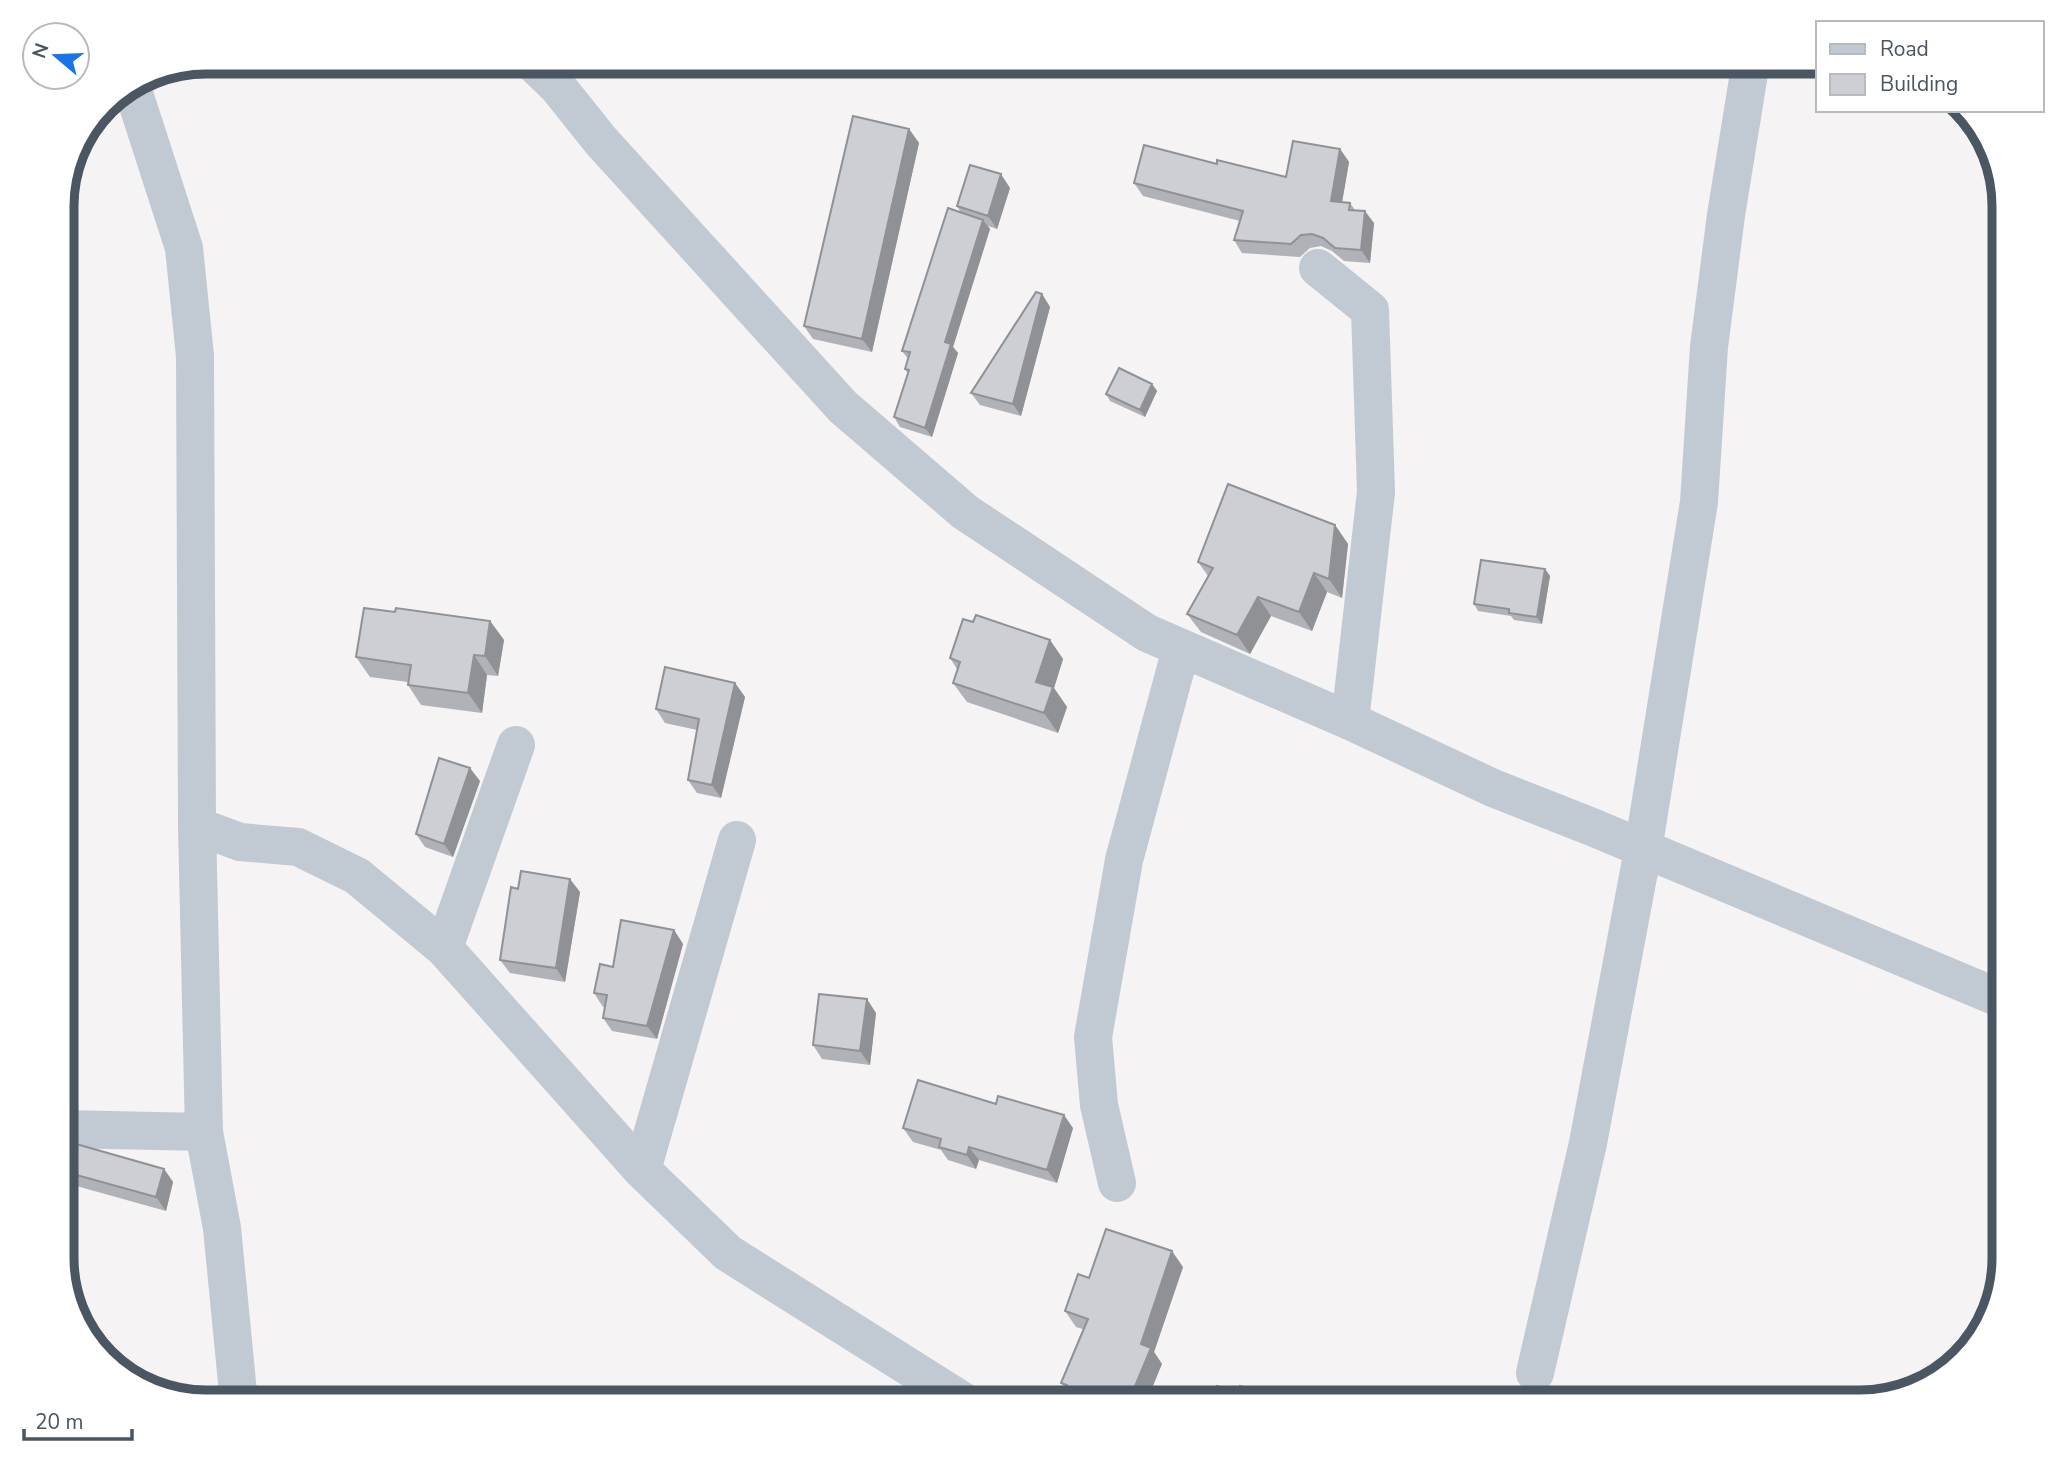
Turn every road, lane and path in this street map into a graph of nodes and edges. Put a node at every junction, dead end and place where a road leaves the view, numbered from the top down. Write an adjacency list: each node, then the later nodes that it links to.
1 (545, 74): 5 (street)
2 (1749, 74): 10 (street)
3 (134, 94): 8 (street)
4 (1318, 268): 6 (street)
5 (1181, 649): 6 (street); 16 (street)
6 (1350, 721): 10 (street)
7 (516, 745): 11 (street)
8 (197, 826): 11 (street); 14 (street)
9 (737, 840): 15 (street)
10 (1643, 850): 12 (street); 17 (street)
11 (444, 948): 15 (street)
12 (1992, 995)
13 (74, 1129): 14 (street)
14 (204, 1132): 18 (street)
15 (642, 1170): 19 (street)
16 (1117, 1183)
17 (1535, 1373)
18 (239, 1390)
19 (945, 1390)

